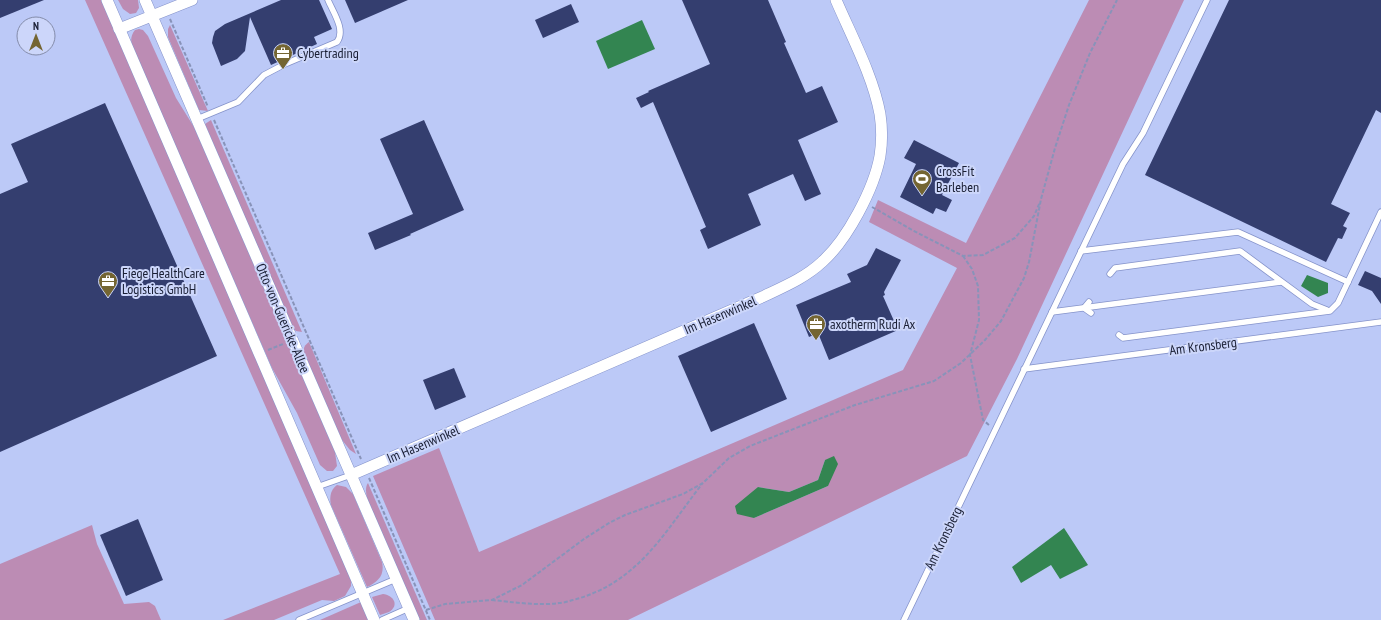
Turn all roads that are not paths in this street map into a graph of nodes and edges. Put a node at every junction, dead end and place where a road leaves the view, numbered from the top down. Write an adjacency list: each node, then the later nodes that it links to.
1 (106, 0): 8 (street)
2 (145, 0): 7 (street, Otto-von-Guericke-Allee)
3 (192, 0): 7 (street)
4 (328, 0): 9 (lane)
5 (836, 0): 23 (street, Im Hasenwinkel)
6 (1207, 0): 11 (lane, Am Kronsberg)
7 (152, 16): 8 (street); 9 (street, Otto-von-Guericke-Allee)
8 (119, 29): 24 (street)
9 (197, 120): 23 (street, Otto-von-Guericke-Allee)
10 (1381, 212): 14 (lane)
11 (1081, 251): 14 (lane); 18 (lane, Am Kronsberg)
12 (1110, 274): 13 (lane)
13 (1281, 282): 16 (lane); 17 (lane)
14 (1348, 282): 17 (lane)
15 (1089, 302): 16 (lane)
16 (1084, 308): 18 (lane); 19 (lane)
17 (1330, 311): 21 (lane)
18 (1052, 312): 22 (lane, Am Kronsberg)
19 (1091, 313)
20 (1381, 322): 22 (lane, Am Kronsberg)
21 (1118, 335)
22 (1024, 369): 32 (lane, Am Kronsberg)
23 (350, 475): 24 (lane); 25 (street, Otto-von-Guericke-Allee)
24 (317, 487): 26 (street)
25 (396, 579): 26 (lane); 27 (street, Otto-von-Guericke-Allee)
26 (362, 593): 28 (lane); 29 (street)
27 (409, 608): 30 (lane); 31 (street, Otto-von-Guericke-Allee)
28 (299, 620)
29 (374, 620)
30 (382, 620)
31 (414, 620)
32 (904, 620)

